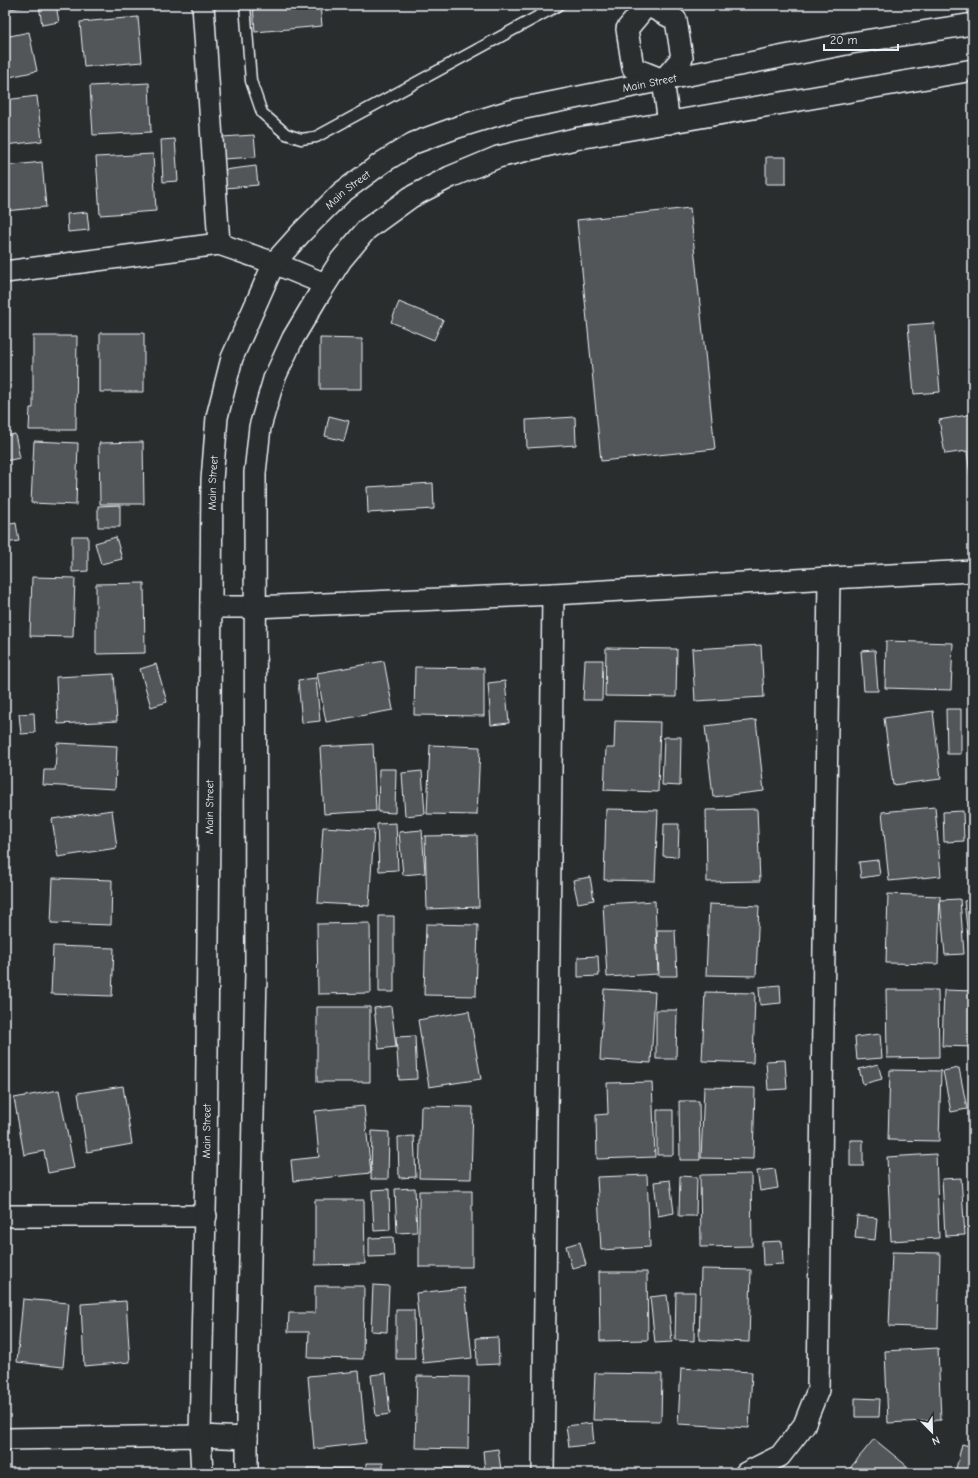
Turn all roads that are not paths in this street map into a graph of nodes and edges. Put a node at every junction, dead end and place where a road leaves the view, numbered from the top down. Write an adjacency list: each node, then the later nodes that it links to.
1 (203, 5): 9 (street)
2 (245, 5): 3 (lane)
3 (559, 5)
4 (647, 5): 7 (street); 7 (street)
5 (973, 24): 7 (street, Main Street)
6 (973, 70): 8 (street)
7 (663, 80): 8 (street); 10 (street, Main Street)
8 (669, 123): 12 (street)
9 (219, 244): 10 (street); 11 (street)
10 (274, 263): 12 (street); 16 (street, Main Street)
11 (5, 272)
12 (325, 284): 17 (street)
13 (973, 571): 14 (street)
14 (829, 578): 15 (street); 26 (street)
15 (553, 594): 17 (street); 25 (street)
16 (211, 606): 17 (street); 19 (street, Main Street)
17 (255, 607): 21 (street)
18 (5, 1216): 19 (street)
19 (206, 1216): 20 (street, Main Street)
20 (200, 1436): 21 (street); 22 (street); 23 (street, Main Street)
21 (247, 1438): 24 (street)
22 (5, 1439)
23 (202, 1473)
24 (247, 1473)
25 (543, 1473)
26 (746, 1473)

